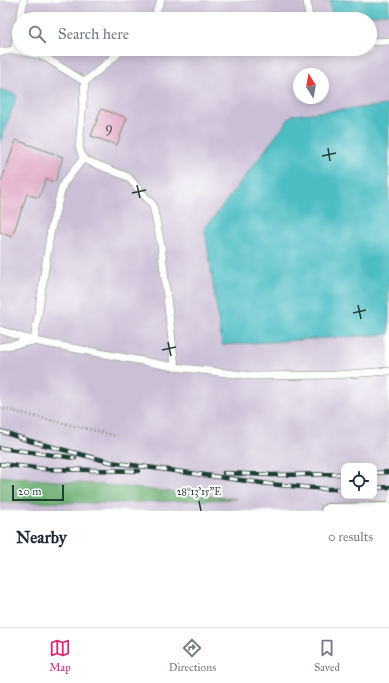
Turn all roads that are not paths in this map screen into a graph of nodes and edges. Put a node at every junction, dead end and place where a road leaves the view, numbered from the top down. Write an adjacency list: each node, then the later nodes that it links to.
1 (24, 0): 4 (lane)
2 (162, 0): 5 (lane)
3 (308, 0): 6 (lane)
4 (21, 12)
5 (156, 12)
6 (309, 12)
7 (389, 41): 8 (lane)
8 (377, 42)
9 (12, 50): 10 (lane)
10 (0, 52)
11 (43, 56): 13 (lane)
12 (115, 56): 13 (lane)
13 (85, 82): 14 (lane)
14 (83, 159): 16 (lane); 18 (lane)
15 (0, 330): 16 (lane)
16 (34, 341): 17 (lane); 18 (lane)
17 (0, 347)
18 (175, 367): 19 (lane)
19 (389, 371)
20 (389, 510): 21 (street)
21 (328, 511)

